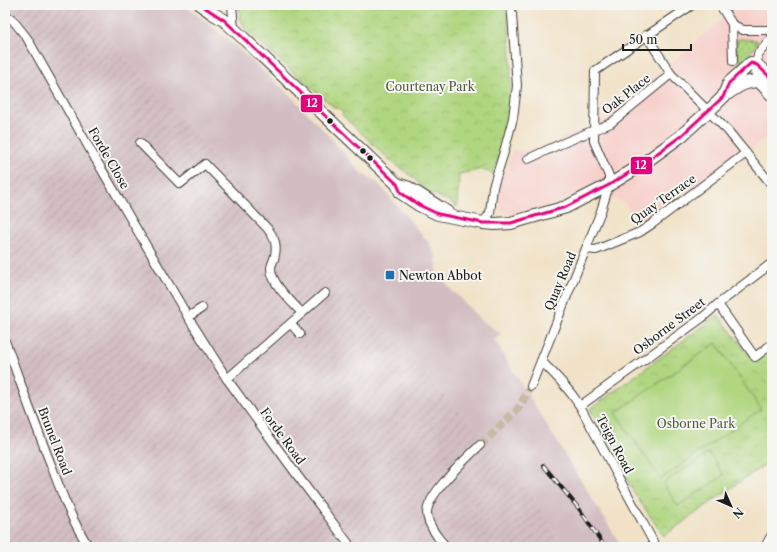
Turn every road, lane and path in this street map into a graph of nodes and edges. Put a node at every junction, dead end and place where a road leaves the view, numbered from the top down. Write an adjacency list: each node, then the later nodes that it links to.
1 (201, 5): 8 (main road)
2 (215, 5): 8 (main road)
3 (232, 5): 10 (street)
4 (510, 5): 28 (street)
5 (692, 5): 12 (street, Oak Place)
6 (720, 5): 9 (street)
7 (5, 15): 35 (street, Forde Close)
8 (224, 20): 10 (main road)
9 (732, 24): 11 (street); 14 (street)
10 (234, 29): 28 (main road)
11 (772, 30)
12 (646, 35): 16 (street); 22 (street, Oak Place)
13 (772, 38): 15 (street)
14 (733, 61)
15 (755, 61): 17 (main road); 18 (street); 20 (main road)
16 (671, 74): 21 (street); 22 (street, Oak Place)
17 (772, 79)
18 (760, 81): 19 (main road); 20 (main road)
19 (772, 94)
20 (723, 96): 21 (main road)
21 (708, 110): 24 (street); 26 (main road)
22 (593, 130): 25 (street, Oak Place); 26 (street, Oak Place)
23 (140, 143): 34 (street)
24 (746, 153): 27 (street); 29 (street, Quay Terrace)
25 (528, 159)
26 (609, 185): 28 (main road); 29 (street, Quay Road)
27 (772, 186)
28 (483, 222)
29 (586, 249): 41 (street, Quay Road)
30 (772, 263): 32 (street, Osborne Street)
31 (325, 293): 34 (street)
32 (718, 304): 40 (street); 44 (street, Osborne Street)
33 (202, 308): 35 (street)
34 (302, 313): 36 (street)
35 (188, 317): 38 (street, Forde Close)
36 (291, 324): 37 (street); 42 (street)
37 (300, 334)
38 (201, 336): 42 (street, Forde Road)
39 (5, 341): 47 (street, Brunel Road)
40 (772, 344)
41 (541, 361): 43 (street, Quay Road); 44 (street, Teign Road)
42 (227, 379): 48 (street, Forde Road)
43 (531, 386)
44 (580, 406): 50 (street, Teign Road)
45 (480, 445): 49 (street)
46 (772, 534): 51 (street)
47 (89, 547)
48 (350, 547)
49 (447, 547)
50 (656, 547)
51 (765, 547)

